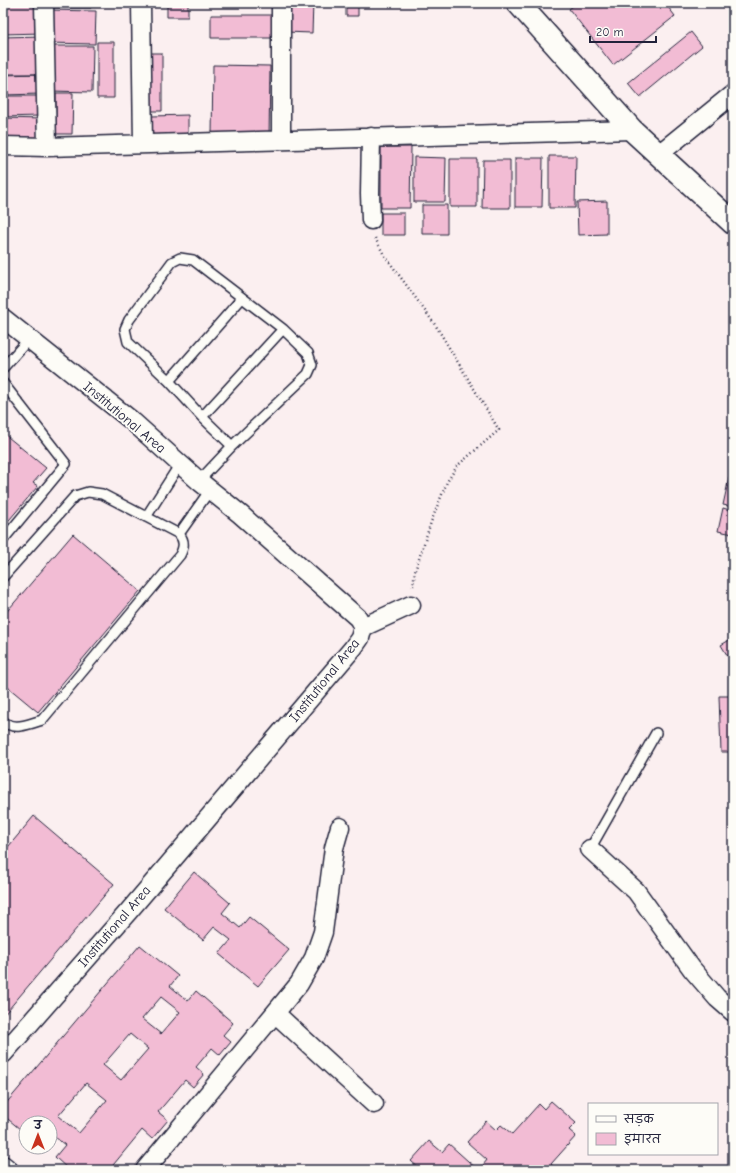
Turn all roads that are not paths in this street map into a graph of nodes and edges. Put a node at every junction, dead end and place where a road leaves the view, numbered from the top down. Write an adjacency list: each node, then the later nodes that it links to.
1 (44, 3): 11 (street)
2 (141, 3): 9 (street)
3 (281, 3): 8 (street)
4 (518, 3): 6 (street)
5 (733, 94): 12 (street)
6 (632, 130): 7 (street); 12 (street)
7 (371, 137): 8 (street); 13 (street)
8 (281, 140): 9 (street)
9 (143, 144): 11 (street)
10 (3, 146): 11 (street)
11 (47, 147)
12 (659, 154): 14 (street)
13 (371, 220)
14 (733, 223)
15 (242, 298): 17 (lane); 20 (lane); 20 (lane)
16 (3, 318): 18 (street, Institutional Area)
17 (283, 328): 22 (lane); 23 (lane)
18 (29, 339): 19 (lane); 24 (street, Institutional Area)
19 (3, 368)
20 (169, 381): 22 (lane)
21 (3, 383): 28 (lane)
22 (202, 417): 23 (lane)
23 (232, 446): 25 (lane)
24 (180, 464): 25 (street, Institutional Area); 26 (lane)
25 (204, 485): 27 (lane); 31 (street, Institutional Area)
26 (146, 517): 27 (lane); 29 (lane)
27 (180, 534): 32 (lane)
28 (3, 540)
29 (3, 577)
30 (411, 605): 31 (street)
31 (363, 627): 38 (street, Institutional Area)
32 (3, 721)
33 (656, 733): 35 (lane)
34 (340, 827): 37 (street)
35 (590, 849): 36 (street)
36 (733, 1012)
37 (275, 1014): 39 (street); 42 (street)
38 (3, 1054)
39 (374, 1104)
40 (3, 1165): 41 (street)
41 (9, 1170)
42 (145, 1170)

